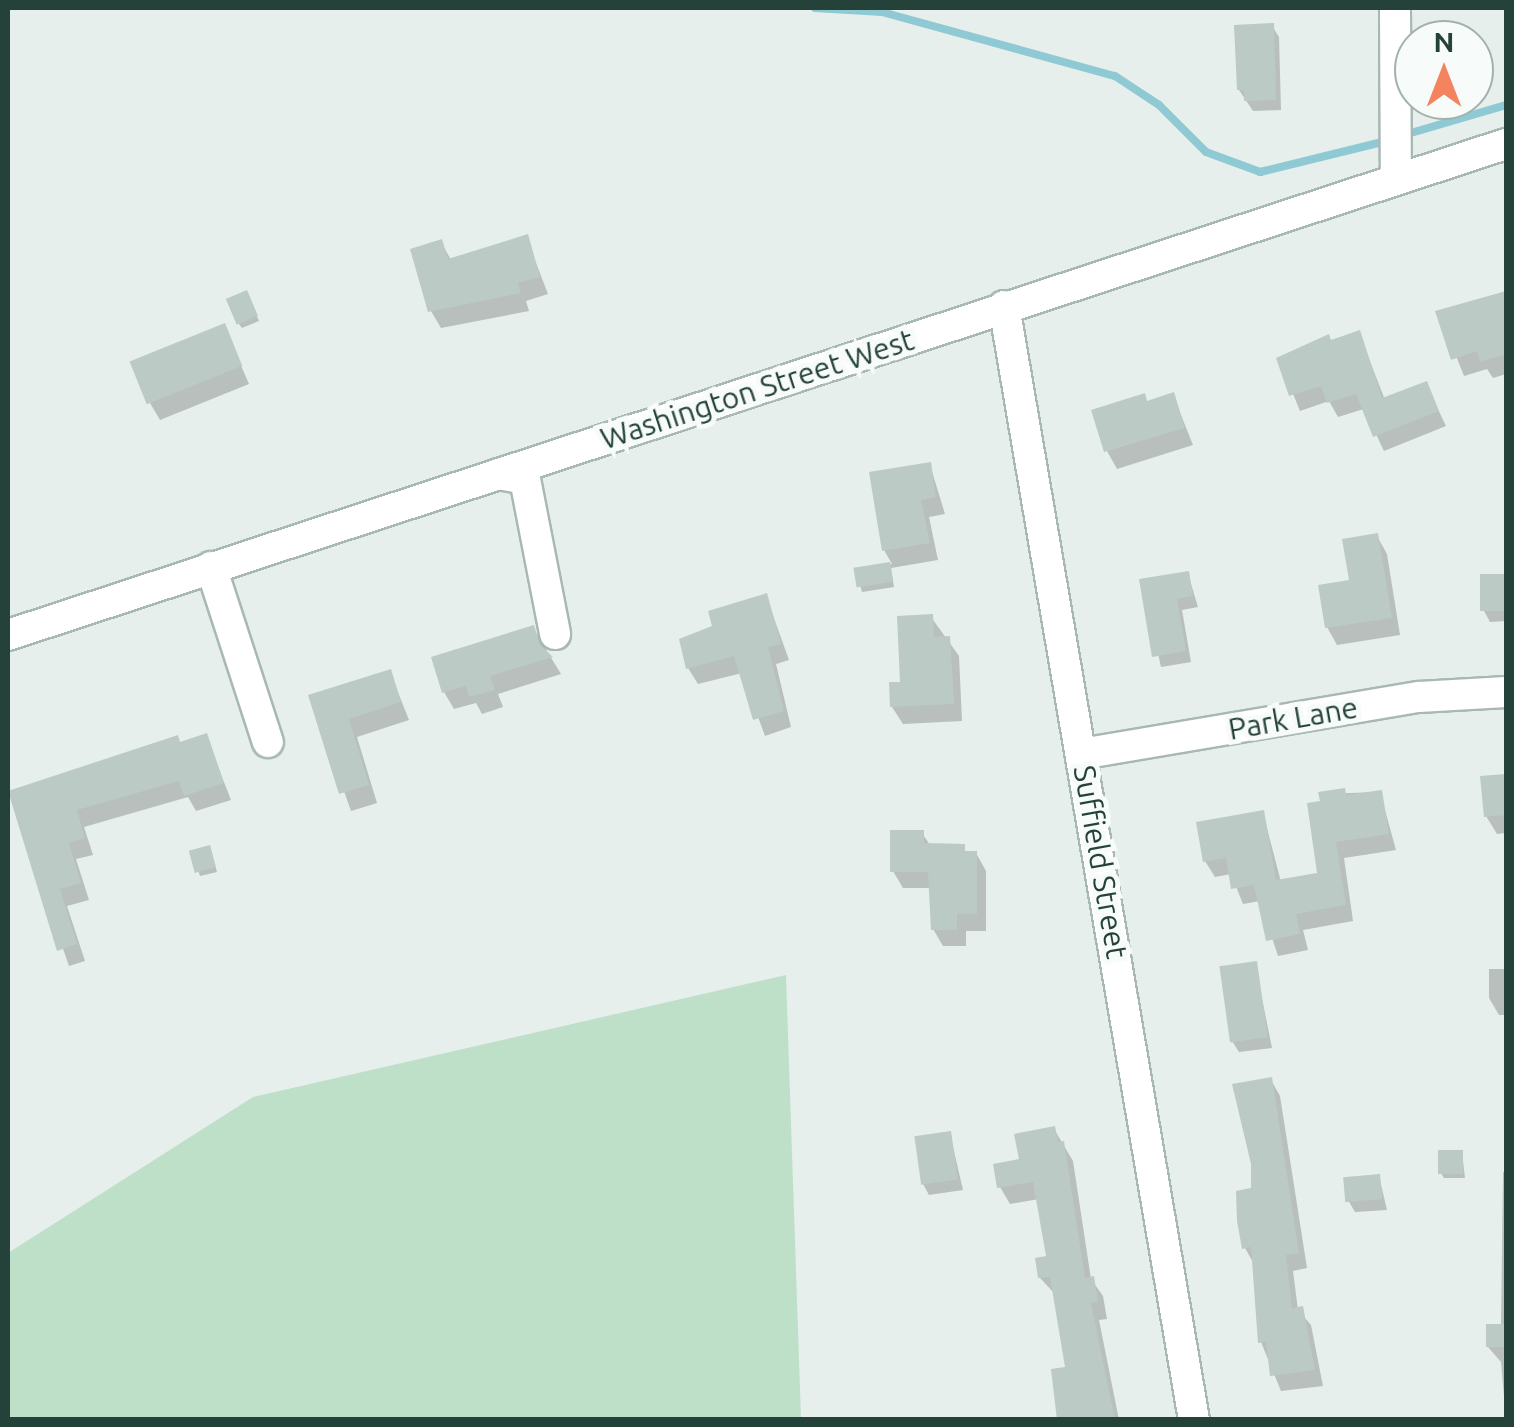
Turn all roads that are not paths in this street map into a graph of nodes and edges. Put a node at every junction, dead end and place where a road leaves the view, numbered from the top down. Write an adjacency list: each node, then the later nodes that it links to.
1 (1395, 8): 3 (street)
2 (1506, 144): 3 (street, Washington Street West)
3 (1396, 179): 4 (street, Washington Street West)
4 (1004, 306): 5 (street, Washington Street West); 11 (street, Suffield Street)
5 (498, 474): 6 (street, Washington Street West); 7 (street)
6 (211, 567): 8 (street, Washington Street West); 10 (street)
7 (555, 634)
8 (8, 635)
9 (1506, 692): 11 (street, Park Lane)
10 (268, 742)
11 (1082, 754): 12 (street, Suffield Street)
12 (1194, 1420)

